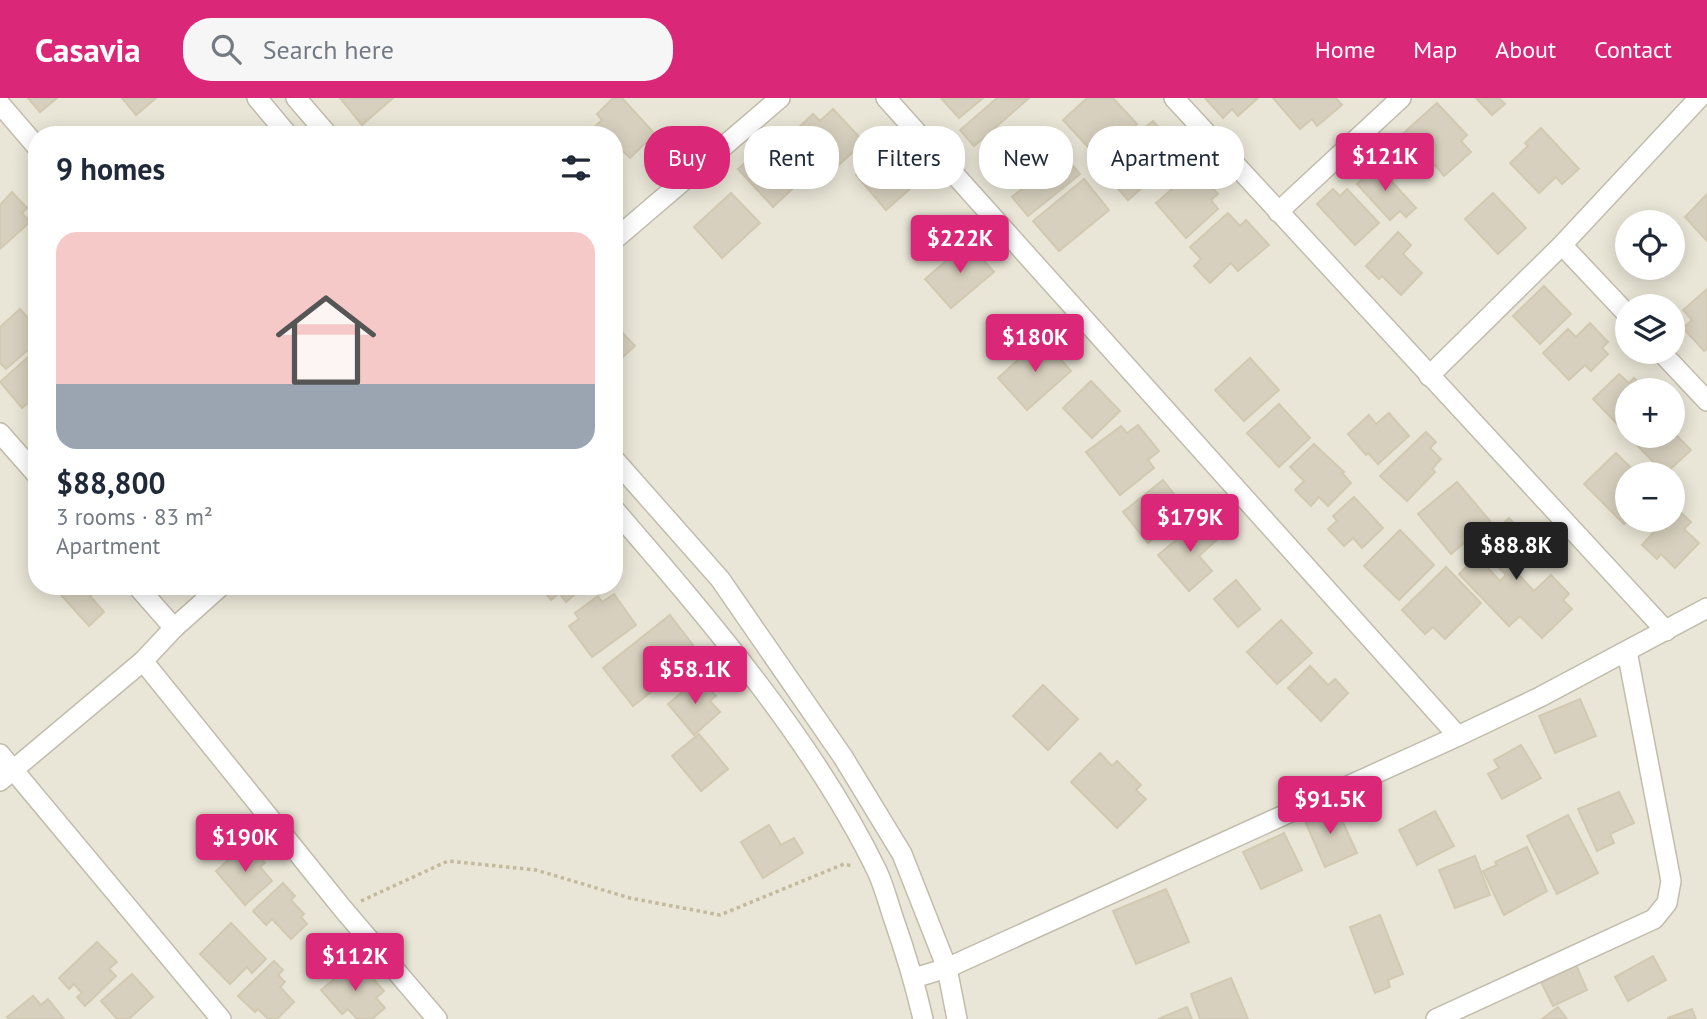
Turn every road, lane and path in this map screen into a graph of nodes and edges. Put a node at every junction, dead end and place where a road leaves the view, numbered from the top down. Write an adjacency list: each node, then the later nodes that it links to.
1 (257, 98): 9 (street)
2 (296, 98): 10 (street)
3 (780, 98): 13 (street)
4 (886, 98): 30 (street)
5 (1174, 98): 12 (street)
6 (1401, 98): 12 (street)
7 (1699, 98): 14 (street)
8 (0, 104): 11 (street)
9 (280, 126)
10 (320, 126)
11 (28, 137)
12 (1278, 212): 17 (street)
13 (623, 232)
14 (1562, 245): 15 (street); 17 (street)
15 (1615, 302)
16 (1672, 364): 18 (street)
17 (1429, 376): 27 (street)
18 (1707, 401)
19 (0, 433): 20 (street)
20 (28, 465)
21 (623, 469): 35 (street)
22 (623, 519): 33 (street)
23 (144, 595): 26 (street)
24 (211, 595): 26 (street)
25 (1707, 608): 27 (street)
26 (174, 628): 29 (street)
27 (1666, 631): 28 (street)
28 (1628, 651): 30 (street); 37 (street)
29 (143, 661): 32 (street); 34 (street)
30 (1458, 736): 35 (street)
31 (0, 754): 32 (street)
32 (7, 775): 38 (street)
33 (878, 873): 34 (path); 36 (street)
34 (343, 909): 39 (street)
35 (947, 968): 36 (street); 41 (street)
36 (914, 978): 40 (street)
37 (1473, 1012): 42 (street)
38 (221, 1019)
39 (437, 1019)
40 (923, 1019)
41 (957, 1019)
42 (1436, 1019)

